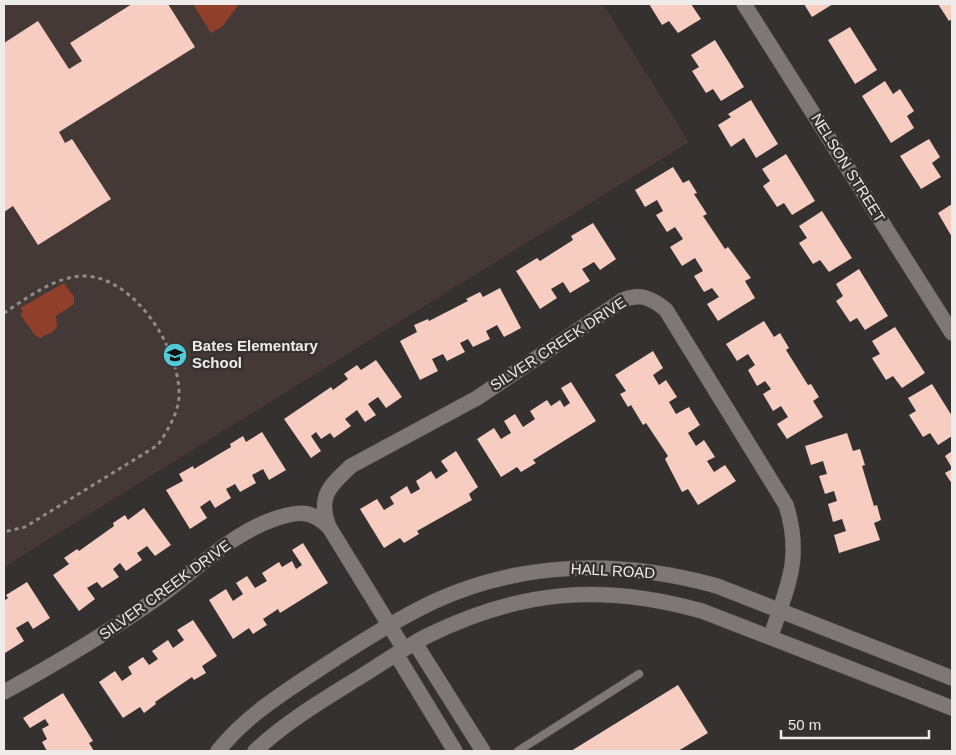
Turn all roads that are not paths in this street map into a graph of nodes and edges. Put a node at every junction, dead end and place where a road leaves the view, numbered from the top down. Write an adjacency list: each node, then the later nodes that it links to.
1 (744, 4): 2 (street, NELSON STREET)
2 (952, 333)
3 (329, 527): 4 (street, SILVER CREEK DRIVE); 5 (street, SILVER CREEK DRIVE); 10 (street, SILVER CREEK DRIVE)
4 (780, 609): 5 (street, HALL ROAD); 6 (street, SILVER CREEK DRIVE); 9 (street, HALL ROAD)
5 (390, 626): 7 (street, SILVER CREEK DRIVE); 12 (street, HALL ROAD)
6 (771, 636): 7 (street, HALL ROAD); 11 (street, HALL ROAD)
7 (405, 649): 13 (street, HALL ROAD); 14 (street); 15 (street)
8 (638, 674): 16 (lane)
9 (952, 678)
10 (4, 692)
11 (952, 708)
12 (218, 751)
13 (255, 751)
14 (455, 751)
15 (483, 751)
16 (518, 751)

